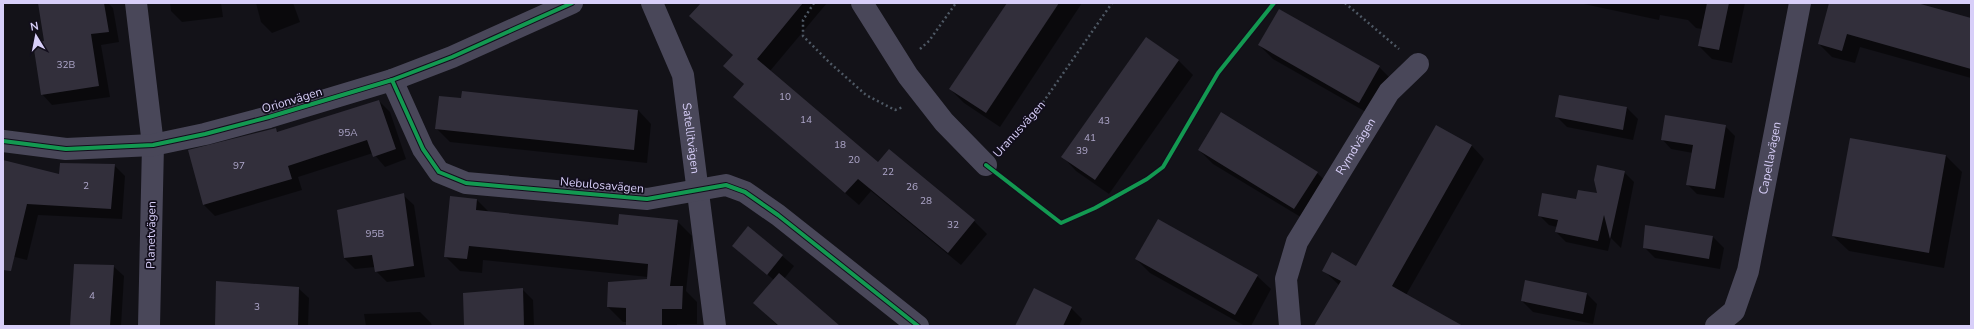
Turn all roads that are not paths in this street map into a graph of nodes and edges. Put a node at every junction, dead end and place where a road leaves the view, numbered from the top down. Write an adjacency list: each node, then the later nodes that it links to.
1 (136, 3): 9 (street)
2 (572, 3): 7 (street, Orionvägen)
3 (652, 3): 11 (street, Satellitvägen)
4 (862, 3): 10 (street, Uranusvägen)
5 (1800, 3): 16 (street, Capellavägen)
6 (1418, 64): 15 (street, Rymdvägen)
7 (392, 80): 9 (street, Orionvägen); 11 (street, Nebulosavägen)
8 (3, 141): 9 (street, Orionvägen)
9 (153, 145): 12 (street, Planetvägen)
10 (986, 164)
11 (696, 189): 13 (street, Satellitvägen); 14 (street, Nebulosavägen)
12 (149, 326)
13 (715, 326)
14 (918, 326)
15 (1290, 326)
16 (1716, 326)

